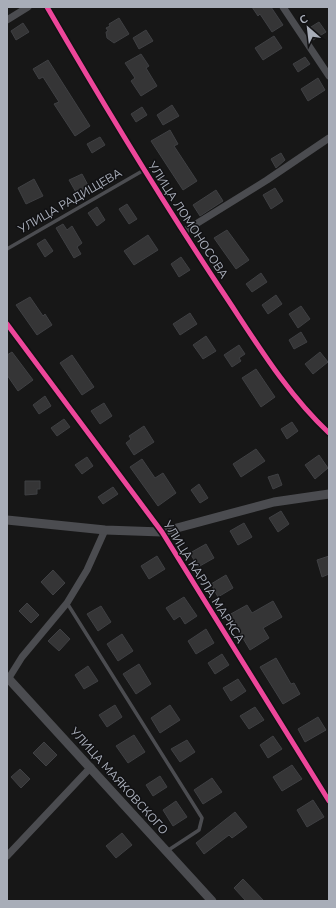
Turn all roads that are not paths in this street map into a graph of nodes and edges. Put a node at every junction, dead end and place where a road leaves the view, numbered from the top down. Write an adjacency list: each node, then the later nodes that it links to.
1 (28, 7): 4 (street)
2 (46, 7): 7 (street, УЛИЦА ЛОМОНОСОВА)
3 (283, 7): 5 (street)
4 (7, 20)
5 (329, 76)
6 (329, 138): 8 (street)
7 (144, 170): 8 (street, УЛИЦА ЛОМОНОСОВА); 9 (lane, УЛИЦА РАДИЩЕВА)
8 (183, 232): 11 (street, УЛИЦА ЛОМОНОСОВА)
9 (7, 249)
10 (7, 324): 15 (street, УЛИЦА КАРЛА МАРКСА)
11 (329, 433)
12 (329, 494): 15 (street)
13 (7, 520): 14 (street)
14 (105, 530): 15 (street); 16 (street)
15 (162, 532): 19 (street, УЛИЦА КАРЛА МАРКСА)
16 (67, 603): 17 (street); 20 (lane)
17 (8, 679): 18 (street, УЛИЦА МАЯКОВСКОГО)
18 (90, 767): 20 (street, УЛИЦА МАЯКОВСКОГО); 21 (street)
19 (329, 801)
20 (166, 851): 22 (street, УЛИЦА МАЯКОВСКОГО)
21 (7, 856)
22 (212, 901)

